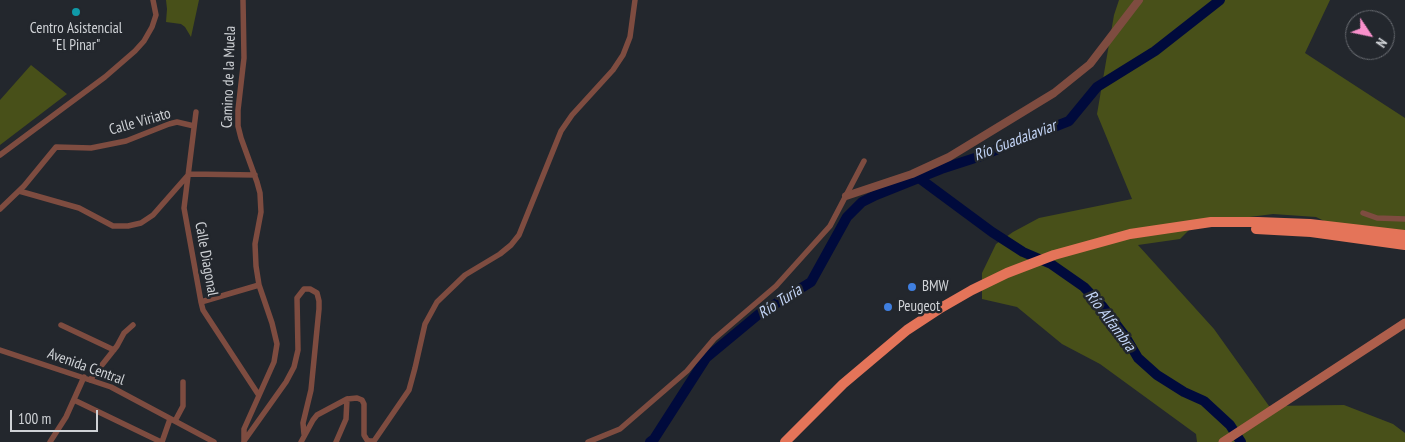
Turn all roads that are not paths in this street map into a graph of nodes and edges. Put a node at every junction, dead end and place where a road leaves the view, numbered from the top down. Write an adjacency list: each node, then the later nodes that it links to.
1 (153, 0): 7 (street)
2 (243, 0): 10 (street, Camino de la Muela)
3 (635, 0): 29 (street)
4 (1139, 0): 12 (street)
5 (196, 112): 6 (street, Calle Diagonal)
6 (194, 126): 9 (street, Calle Diagonal); 11 (street, Calle Viriato)
7 (0, 155)
8 (864, 161): 12 (street)
9 (189, 174): 10 (street); 11 (street); 20 (street, Calle Diagonal)
10 (255, 175): 19 (street, Camino de la Muela)
11 (19, 191): 13 (street, Calle Viriato)
12 (846, 196): 39 (street)
13 (0, 209)
14 (1363, 213): 15 (street)
15 (1405, 219)
16 (1405, 235): 17 (highway)
17 (1382, 237): 18 (highway); 40 (highway)
18 (1405, 246)
19 (259, 286): 20 (street); 28 (street, Camino de la Muela)
20 (201, 302): 28 (street, Calle Diagonal)
21 (1405, 323): 41 (main road)
22 (61, 325): 25 (street)
23 (133, 325): 25 (street)
24 (0, 350): 26 (street, Avenida Central)
25 (114, 350): 26 (street)
26 (87, 378): 30 (street); 31 (street, Avenida Central)
27 (183, 382): 31 (street)
28 (258, 394): 33 (street, Camino de la Muela)
29 (347, 399): 32 (street); 38 (street)
30 (74, 400): 34 (street); 35 (street)
31 (172, 420): 35 (street); 36 (street, Avenida Central)
32 (304, 434): 33 (street); 37 (street)
33 (244, 441)
34 (50, 442)
35 (161, 442)
36 (214, 442)
37 (301, 442)
38 (336, 442)
39 (588, 442)
40 (785, 442)
41 (1223, 442)

